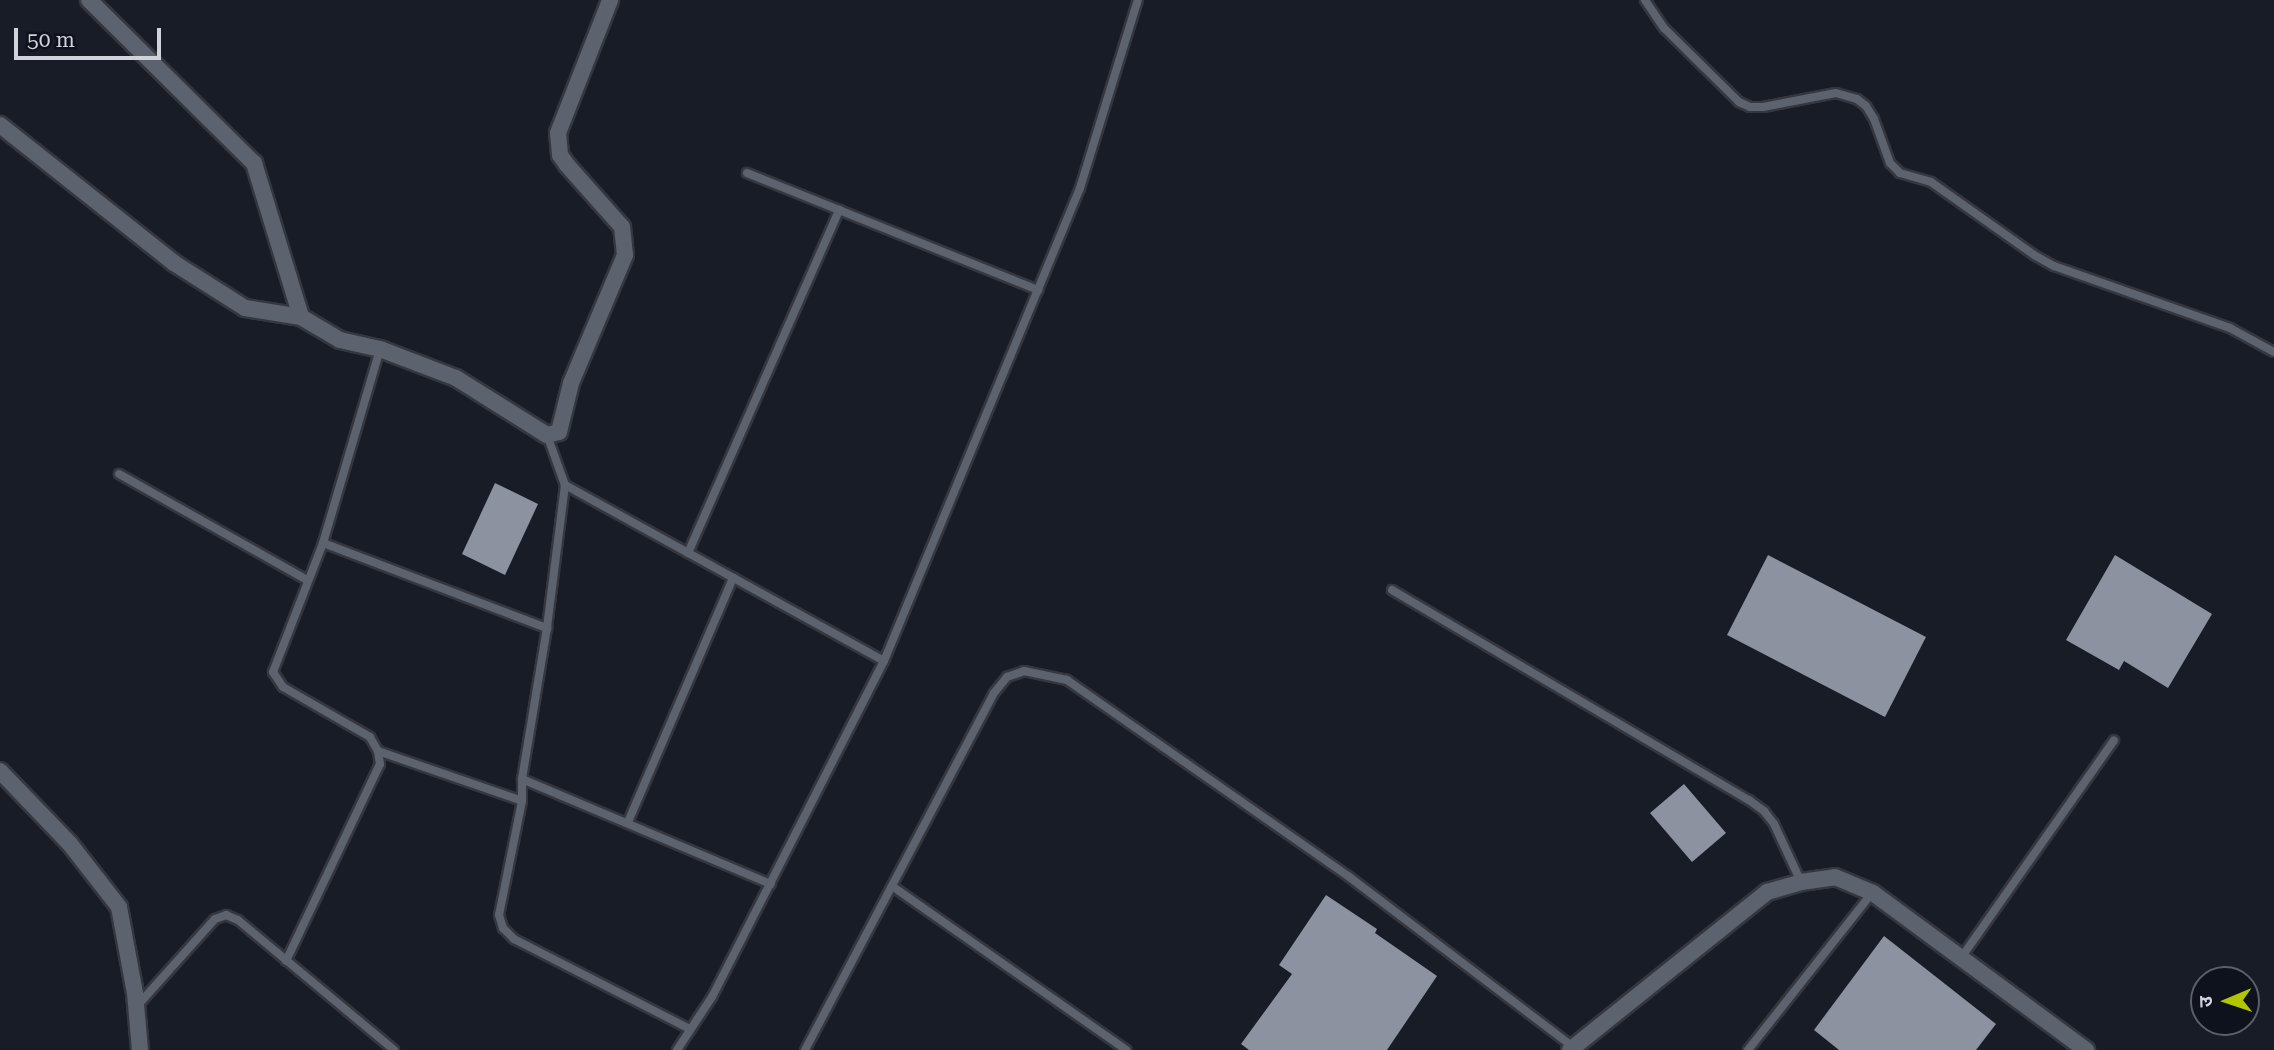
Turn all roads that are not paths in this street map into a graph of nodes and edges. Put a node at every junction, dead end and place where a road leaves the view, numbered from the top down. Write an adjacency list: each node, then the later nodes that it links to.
1 (89, 0): 9 (street)
2 (610, 0): 12 (street)
3 (1138, 0): 8 (lane)
4 (1645, 0): 11 (lane)
5 (0, 125): 9 (street)
6 (747, 173): 7 (lane)
7 (839, 210): 8 (lane); 16 (lane)
8 (1038, 290): 21 (lane)
9 (301, 317): 10 (street)
10 (380, 349): 12 (street); 15 (lane)
11 (2274, 352)
12 (547, 435): 14 (lane)
13 (119, 474): 18 (lane)
14 (565, 485): 16 (lane); 20 (lane)
15 (323, 543): 18 (lane); 20 (lane)
16 (688, 554): 17 (lane)
17 (733, 578): 21 (lane); 27 (lane)
18 (307, 580): 23 (lane)
19 (1392, 590): 28 (lane)
20 (547, 628): 25 (lane)
21 (884, 661): 29 (lane)
22 (2114, 740): 32 (lane)
23 (378, 751): 26 (lane); 33 (lane)
24 (0, 771): 34 (street)
25 (522, 779): 26 (lane); 27 (lane)
26 (522, 801): 35 (lane)
27 (628, 822): 29 (lane)
28 (1801, 882): 31 (street); 36 (street)
29 (771, 884): 35 (lane)
30 (892, 886): 36 (lane); 40 (lane); 41 (lane)
31 (1873, 893): 32 (street); 42 (lane)
32 (1961, 958): 43 (street)
33 (286, 961): 34 (lane); 38 (lane)
34 (136, 1007): 37 (street)
35 (690, 1029): 39 (lane)
36 (1572, 1049)
37 (140, 1050)
38 (394, 1050)
39 (677, 1050)
40 (805, 1050)
41 (1126, 1050)
42 (1748, 1050)
43 (2086, 1050)

